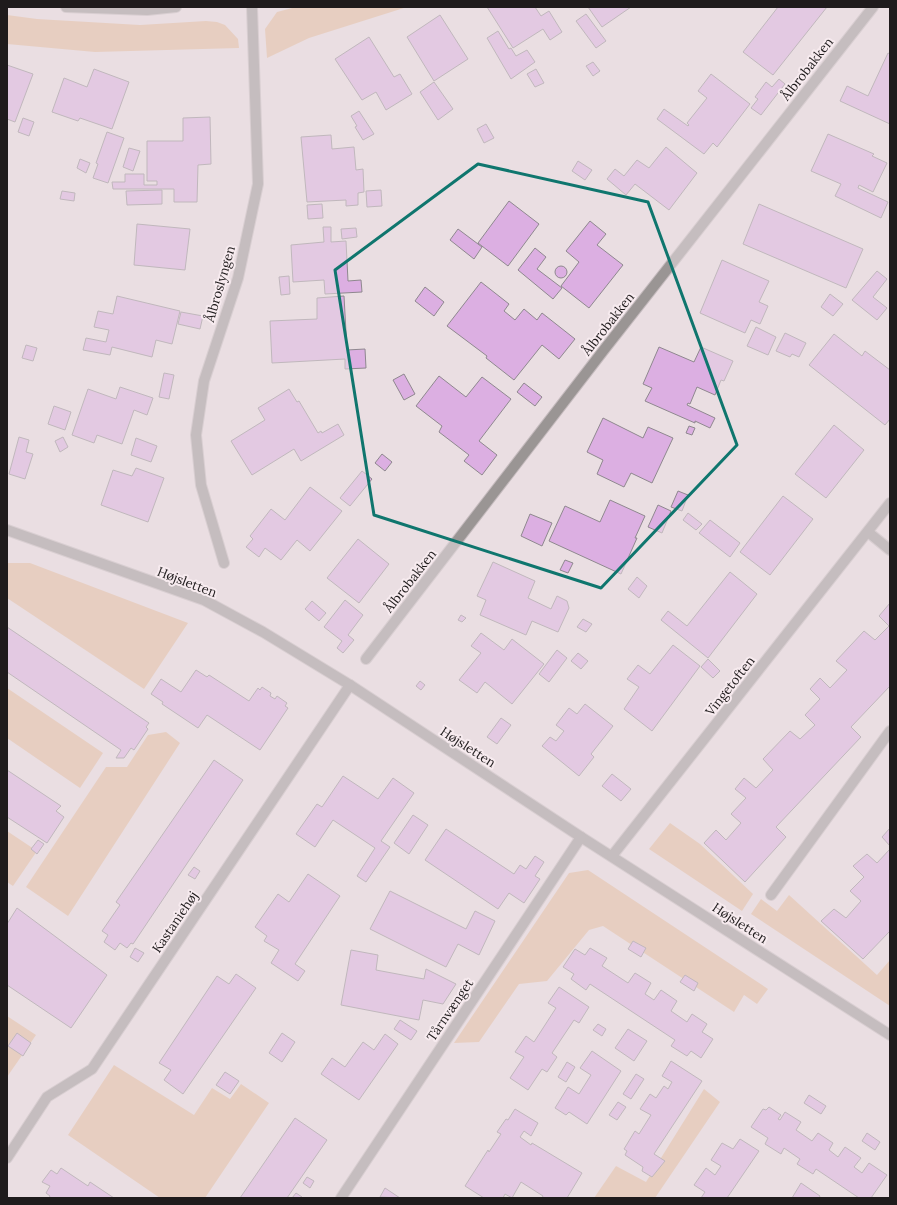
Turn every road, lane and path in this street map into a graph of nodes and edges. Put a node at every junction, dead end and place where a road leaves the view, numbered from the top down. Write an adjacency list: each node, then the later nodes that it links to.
1 (66, 7): 2 (street)
2 (176, 7)
3 (252, 7): 9 (street, Ålbroslyngen)
4 (872, 7): 10 (street, Ålbrobakken)
5 (890, 503): 7 (street, Vingetoften)
6 (7, 530): 11 (street, Højsletten)
7 (868, 532): 8 (street); 14 (street, Vingetoften)
8 (890, 550)
9 (224, 563)
10 (366, 659)
11 (350, 685): 13 (street, Højsletten); 17 (street, Kastaniehøj)
12 (890, 731): 15 (street)
13 (581, 837): 14 (street, Højsletten); 18 (street, Tårnvænget)
14 (612, 856): 16 (street, Højsletten)
15 (771, 895)
16 (890, 1035)
17 (7, 1158)
18 (341, 1198)

